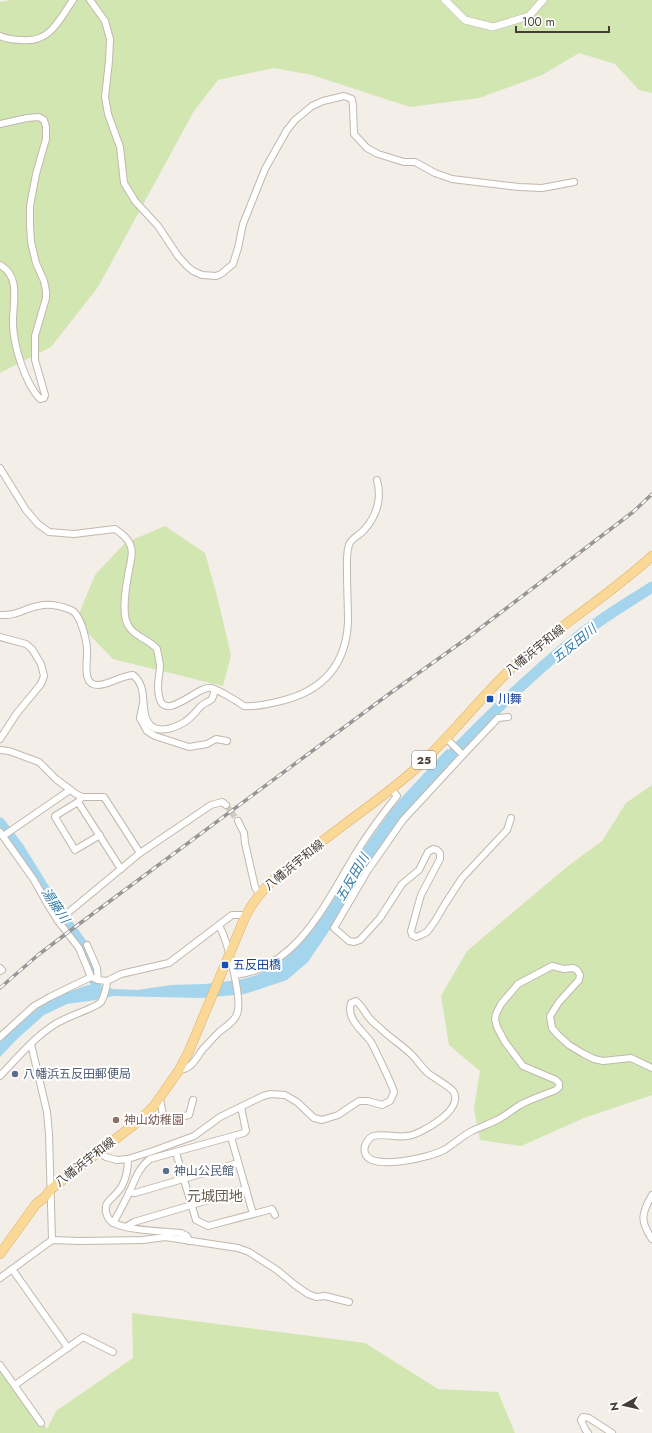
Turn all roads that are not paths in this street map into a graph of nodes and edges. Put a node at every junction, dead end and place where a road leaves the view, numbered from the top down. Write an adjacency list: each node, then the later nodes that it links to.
1 (73, 0): 5 (street)
2 (90, 0): 7 (street)
3 (445, 0): 4 (street)
4 (543, 0)
5 (0, 36)
6 (0, 124): 8 (street)
7 (574, 182)
8 (0, 265)
9 (0, 468): 14 (street)
10 (377, 480): 14 (street)
11 (652, 556): 18 (main road, 八幡浜宇和線 / 25)
12 (0, 614): 15 (street)
13 (0, 637): 17 (street)
14 (216, 690): 15 (street)
15 (144, 700): 19 (street)
16 (508, 717): 21 (street)
17 (0, 739)
18 (449, 740): 21 (street); 22 (main road, 八幡浜宇和線 / 25)
19 (227, 741)
20 (0, 750): 23 (street)
21 (462, 754): 26 (street)
22 (391, 789): 32 (main road, 八幡浜宇和線 / 25); 40 (street)
23 (70, 790): 24 (street); 28 (street)
24 (80, 799): 29 (street); 29 (street); 30 (street)
25 (226, 804): 30 (street)
26 (511, 818)
27 (238, 821): 32 (street)
28 (4, 833): 34 (street)
29 (100, 835): 31 (street)
30 (140, 853): 31 (street)
31 (121, 869): 34 (street)
32 (259, 894): 33 (main road, 八幡浜宇和線 / 25)
33 (246, 917): 35 (street); 37 (main road, 八幡浜宇和線 / 25)
34 (61, 918): 41 (street)
35 (219, 926): 37 (street); 42 (street)
36 (87, 945): 41 (street)
37 (229, 954): 40 (street); 46 (main road, 八幡浜宇和線 / 25)
38 (0, 968): 39 (street)
39 (0, 971)
40 (234, 976): 46 (street)
41 (95, 978): 42 (street); 43 (street)
42 (107, 983): 44 (street)
43 (0, 1037)
44 (31, 1044): 47 (street); 57 (street)
45 (652, 1068): 50 (street)
46 (179, 1070): 48 (main road, 八幡浜宇和線 / 25)
47 (0, 1076)
48 (160, 1100): 49 (street); 52 (main road, 八幡浜宇和線 / 25)
49 (193, 1100)
50 (241, 1107): 51 (street); 54 (street)
51 (231, 1137): 53 (street); 55 (street)
52 (98, 1152): 54 (street); 57 (main road, 八幡浜宇和線 / 25)
53 (176, 1153): 56 (street); 59 (street)
54 (128, 1159): 64 (street)
55 (238, 1163): 56 (street); 58 (street)
56 (184, 1179): 59 (street); 61 (street)
57 (51, 1189): 67 (street); 69 (main road, 八幡浜宇和線 / 25)
58 (246, 1189): 61 (street); 62 (street)
59 (130, 1192): 64 (street)
60 (652, 1195): 66 (street)
61 (192, 1205): 62 (street); 65 (street)
62 (253, 1214): 63 (street)
63 (276, 1215)
64 (113, 1223): 65 (street)
65 (126, 1227): 68 (street)
66 (652, 1239)
67 (52, 1240): 68 (street); 70 (street)
68 (189, 1240): 72 (street)
69 (0, 1254)
70 (12, 1269): 71 (street); 73 (street)
71 (0, 1278)
72 (349, 1302)
73 (68, 1348): 74 (street); 76 (street)
74 (113, 1352)
75 (0, 1365): 76 (street)
76 (14, 1385): 77 (street)
77 (41, 1423)
78 (588, 1433): 79 (street)
79 (612, 1433)

